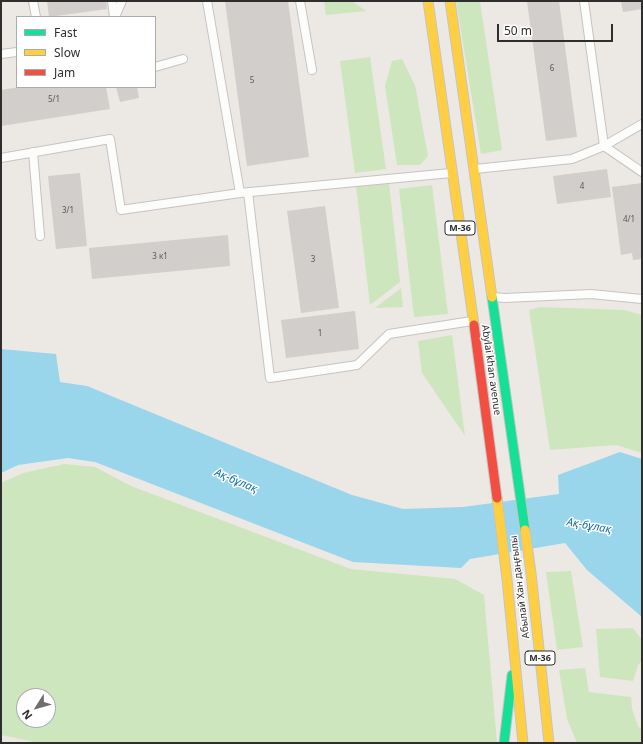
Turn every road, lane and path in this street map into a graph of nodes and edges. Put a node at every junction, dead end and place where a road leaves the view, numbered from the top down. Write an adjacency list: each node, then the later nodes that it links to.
1 (33, 1): 9 (lane)
2 (112, 1): 10 (lane)
3 (122, 1): 11 (lane)
4 (207, 1): 24 (lane)
5 (300, 1): 16 (lane)
6 (428, 1): 23 (main road, Abylai khan avenue / M-36)
7 (450, 1): 21 (main road, Abylai khan avenue / M-36)
8 (584, 1): 18 (lane)
9 (36, 16)
10 (114, 16)
11 (114, 16)
12 (16, 52): 13 (lane)
13 (1, 54)
14 (183, 59): 15 (lane)
15 (156, 67)
16 (312, 70)
17 (642, 124): 18 (lane)
18 (604, 146): 21 (lane); 22 (lane)
19 (33, 152): 20 (lane); 24 (lane); 25 (lane)
20 (1, 158)
21 (475, 169): 26 (main road, Abylai khan avenue / M-36)
22 (642, 172)
23 (452, 173): 24 (lane); 28 (main road, Abylai khan avenue / M-36)
24 (244, 192): 28 (lane)
25 (40, 236)
26 (491, 297): 27 (lane); 29 (main road, Abylai khan avenue / M-36)
27 (641, 299)
28 (473, 321): 30 (main road, Abylai khan avenue / M-36)
29 (514, 452): 33 (main road, Абылай Хан даңғылы / M-36)
30 (514, 656): 31 (main road); 32 (main road, Abylai khan avenue / M-36)
31 (504, 743)
32 (523, 743)
33 (549, 743)

